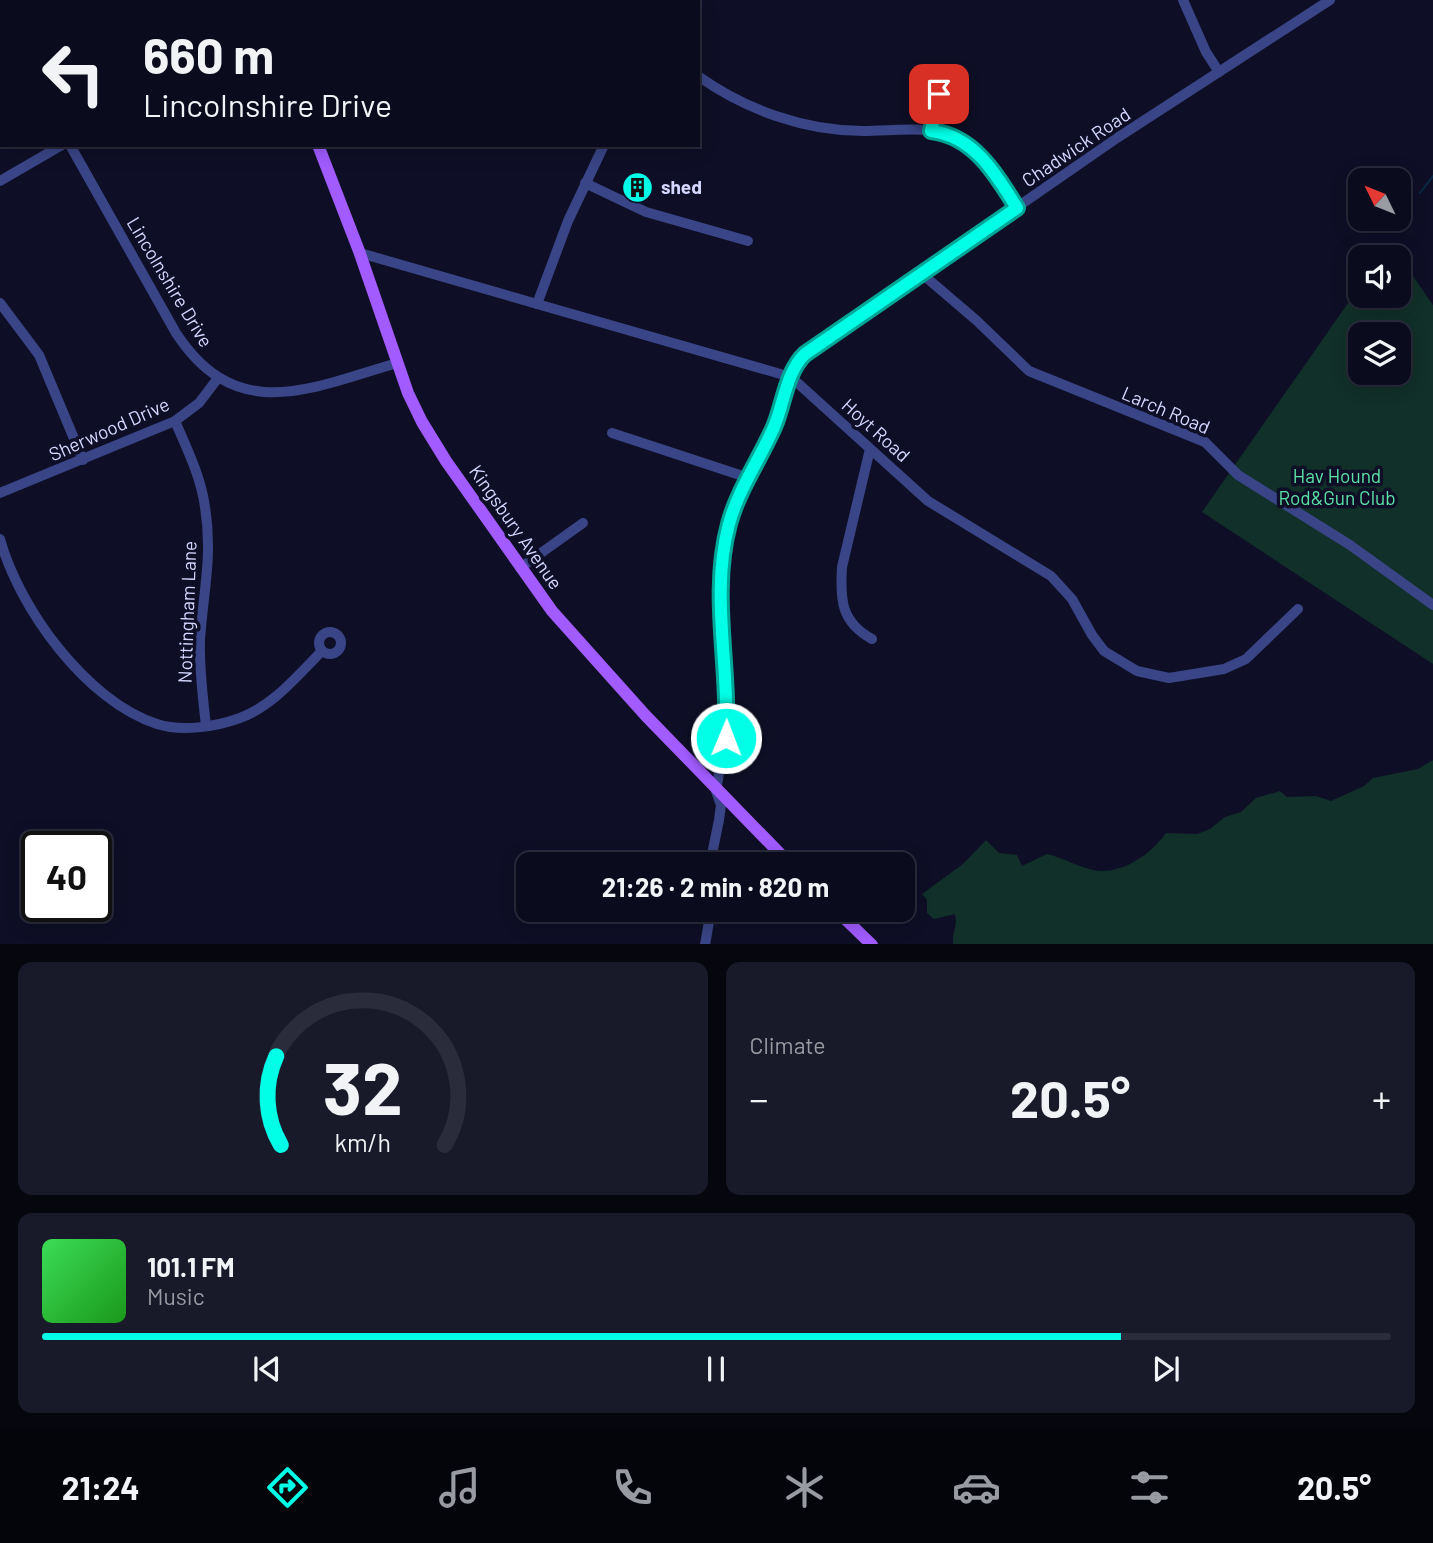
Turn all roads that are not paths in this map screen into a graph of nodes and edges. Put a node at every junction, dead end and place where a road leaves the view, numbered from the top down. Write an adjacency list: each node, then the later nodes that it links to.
1 (1183, 0): 3 (street)
2 (1330, 0): 3 (street, Chadwick Road)
3 (1220, 72): 13 (street, Chadwick Road)
4 (943, 75): 6 (street)
5 (700, 77): 6 (street)
6 (931, 131): 13 (street)
7 (59, 147): 11 (street)
8 (71, 147): 21 (street, Lincolnshire Drive)
9 (319, 147): 15 (main road, Kingsbury Avenue)
10 (603, 147): 12 (street)
11 (0, 181)
12 (585, 183): 14 (street); 18 (street)
13 (1017, 208): 16 (street, Chadwick Road)
14 (748, 241)
15 (360, 253): 18 (street, Hoyt Road); 19 (main road, Kingsbury Avenue)
16 (921, 273): 20 (street, Chadwick Road); 31 (street, Larch Road)
17 (0, 303): 25 (street)
18 (537, 304): 20 (street, Hoyt Road)
19 (397, 363): 21 (street, Lincolnshire Drive); 30 (main road, Kingsbury Avenue)
20 (791, 377): 24 (street, Hoyt Road); 26 (street, Chadwick Road)
21 (218, 378): 22 (street, Sherwood Drive)
22 (175, 421): 25 (street, Sherwood Drive); 35 (street, Nottingham Lane)
23 (612, 433): 26 (street)
24 (870, 449): 32 (street, Hoyt Road); 33 (street)
25 (83, 460): 27 (street, Sherwood Drive)
26 (749, 478): 36 (street, Chadwick Road)
27 (0, 493)
28 (583, 523): 30 (street)
29 (0, 539): 35 (street)
30 (520, 568): 36 (main road, Kingsbury Avenue)
31 (1433, 605)
32 (1298, 609)
33 (872, 639)
34 (322, 651): 35 (street)
35 (206, 726)
36 (716, 791): 37 (street, Chadwick Road); 38 (main road, Kingsbury Avenue)
37 (712, 852)
38 (778, 852)
39 (709, 922): 41 (street)
40 (849, 922): 42 (main road)
41 (705, 944)
42 (872, 944)

